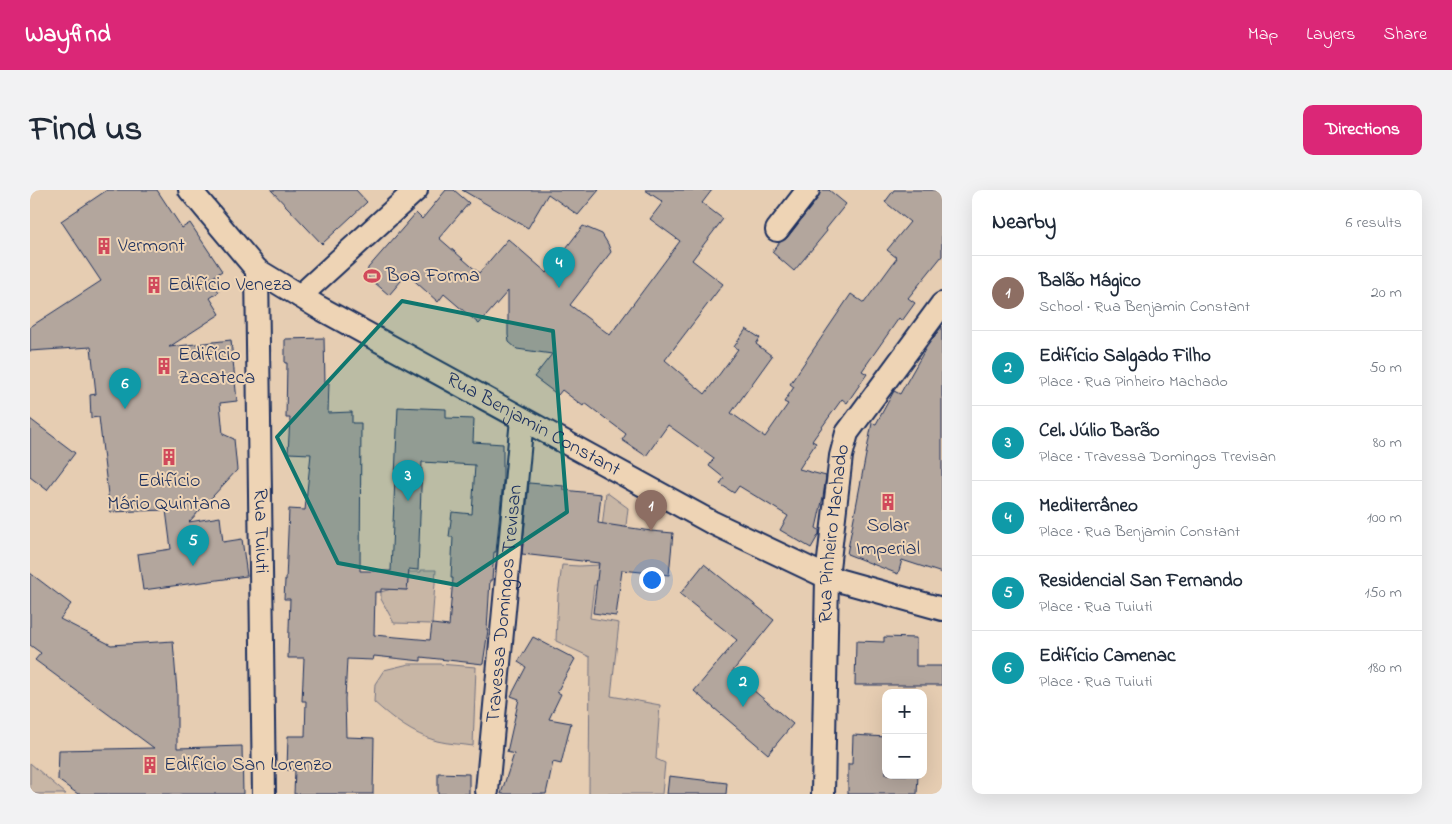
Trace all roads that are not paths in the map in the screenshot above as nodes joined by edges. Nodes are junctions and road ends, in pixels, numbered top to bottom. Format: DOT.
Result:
graph roads {
  1 [pos="190,190"];
  2 [pos="416,190"];
  3 [pos="808,190"];
  4 [pos="777,230"];
  5 [pos="257,270"];
  6 [pos="300,296"];
  7 [pos="942,304"];
  8 [pos="522,418"];
  9 [pos="827,577"];
  10 [pos="942,609"];
  11 [pos="487,790"];
  12 [pos="264,794"];
  13 [pos="823,794"];
  1 -- 5 [label="street, Rua Benjamin Constant"];
  2 -- 6 [label="street"];
  3 -- 4 [label="street"];
  5 -- 6 [label="street, Rua Benjamin Constant"];
  5 -- 12 [label="street, Rua Tuiuti"];
  6 -- 8 [label="street, Rua Benjamin Constant"];
  7 -- 9 [label="street, Rua Pinheiro Machado"];
  8 -- 9 [label="street, Rua Benjamin Constant"];
  8 -- 11 [label="street, Travessa Domingos Trevisan"];
  9 -- 10 [label="street, Rua Benjamin Constant"];
  9 -- 13 [label="street, Rua Pinheiro Machado"];
}
